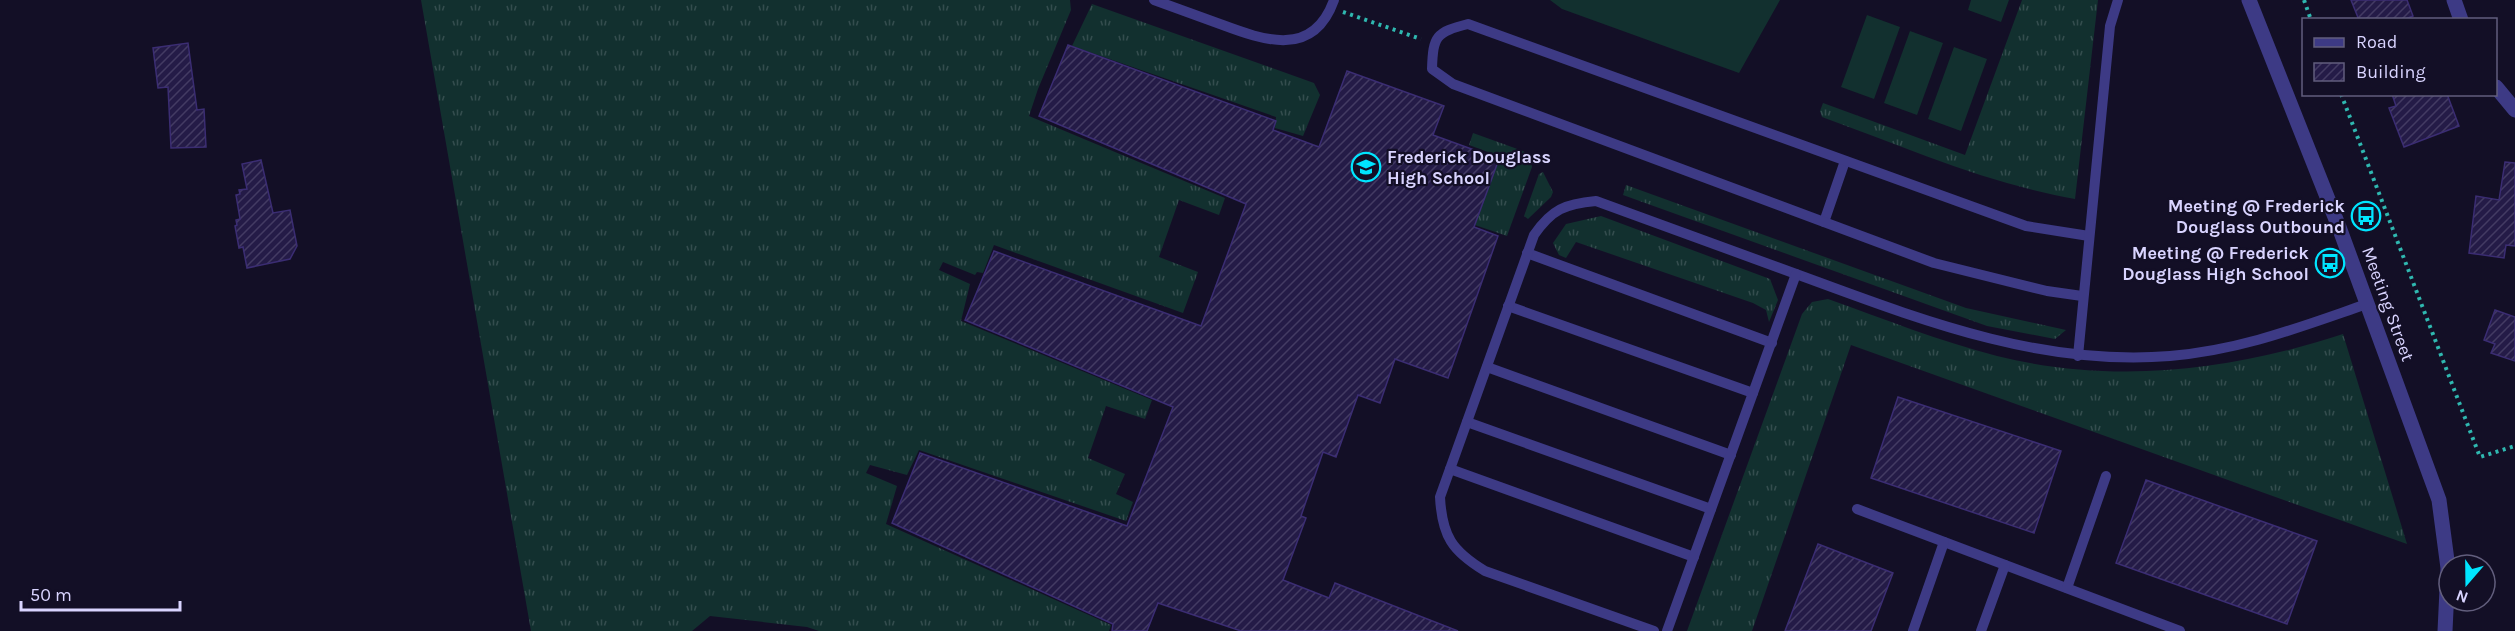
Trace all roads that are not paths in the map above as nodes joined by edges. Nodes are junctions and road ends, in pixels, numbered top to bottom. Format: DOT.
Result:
graph roads {
  1 [pos="1154,0"];
  2 [pos="2118,0"];
  3 [pos="2249,0"];
  4 [pos="2454,0"];
  5 [pos="1332,4"];
  6 [pos="2460,18"];
  7 [pos="2497,88"];
  8 [pos="2515,110"];
  9 [pos="1845,161"];
  10 [pos="1824,222"];
  11 [pos="2089,236"];
  12 [pos="1527,253"];
  13 [pos="1796,274"];
  14 [pos="2082,296"];
  15 [pos="2367,304"];
  16 [pos="1508,306"];
  17 [pos="1772,343"];
  18 [pos="2078,356"];
  19 [pos="1487,367"];
  20 [pos="1753,393"];
  21 [pos="1467,422"];
  22 [pos="1731,455"];
  23 [pos="1450,469"];
  24 [pos="2106,476"];
  25 [pos="1711,509"];
  26 [pos="1857,509"];
  27 [pos="1944,542"];
  28 [pos="1694,556"];
  29 [pos="2005,565"];
  30 [pos="2067,588"];
  31 [pos="1654,631"];
  32 [pos="1667,631"];
  33 [pos="1913,631"];
  34 [pos="1981,631"];
  35 [pos="2180,631"];
  36 [pos="2445,631"];
  1 -- 5 [label="lane"];
  2 -- 11 [label="lane"];
  3 -- 15 [label="street, Meeting Street"];
  4 -- 6 [label="street"];
  7 -- 8 [label="street"];
  9 -- 10 [label="lane"];
  9 -- 10 [label="lane"];
  9 -- 11 [label="lane"];
  10 -- 14 [label="lane"];
  11 -- 14 [label="lane"];
  12 -- 13 [label="lane"];
  12 -- 16 [label="lane"];
  12 -- 17 [label="lane"];
  13 -- 17 [label="lane"];
  13 -- 18 [label="lane"];
  14 -- 18 [label="lane"];
  15 -- 18 [label="lane"];
  15 -- 36 [label="street, Meeting Street"];
  16 -- 19 [label="lane"];
  16 -- 20 [label="lane"];
  17 -- 20 [label="lane"];
  19 -- 21 [label="lane"];
  19 -- 22 [label="lane"];
  20 -- 22 [label="lane"];
  21 -- 23 [label="lane"];
  21 -- 25 [label="lane"];
  22 -- 25 [label="lane"];
  23 -- 28 [label="lane"];
  23 -- 31 [label="lane"];
  24 -- 30 [label="lane"];
  25 -- 28 [label="lane"];
  26 -- 27 [label="lane"];
  27 -- 29 [label="lane"];
  27 -- 33 [label="lane"];
  28 -- 32 [label="lane"];
  29 -- 30 [label="lane"];
  29 -- 34 [label="lane"];
  30 -- 35 [label="lane"];
}
